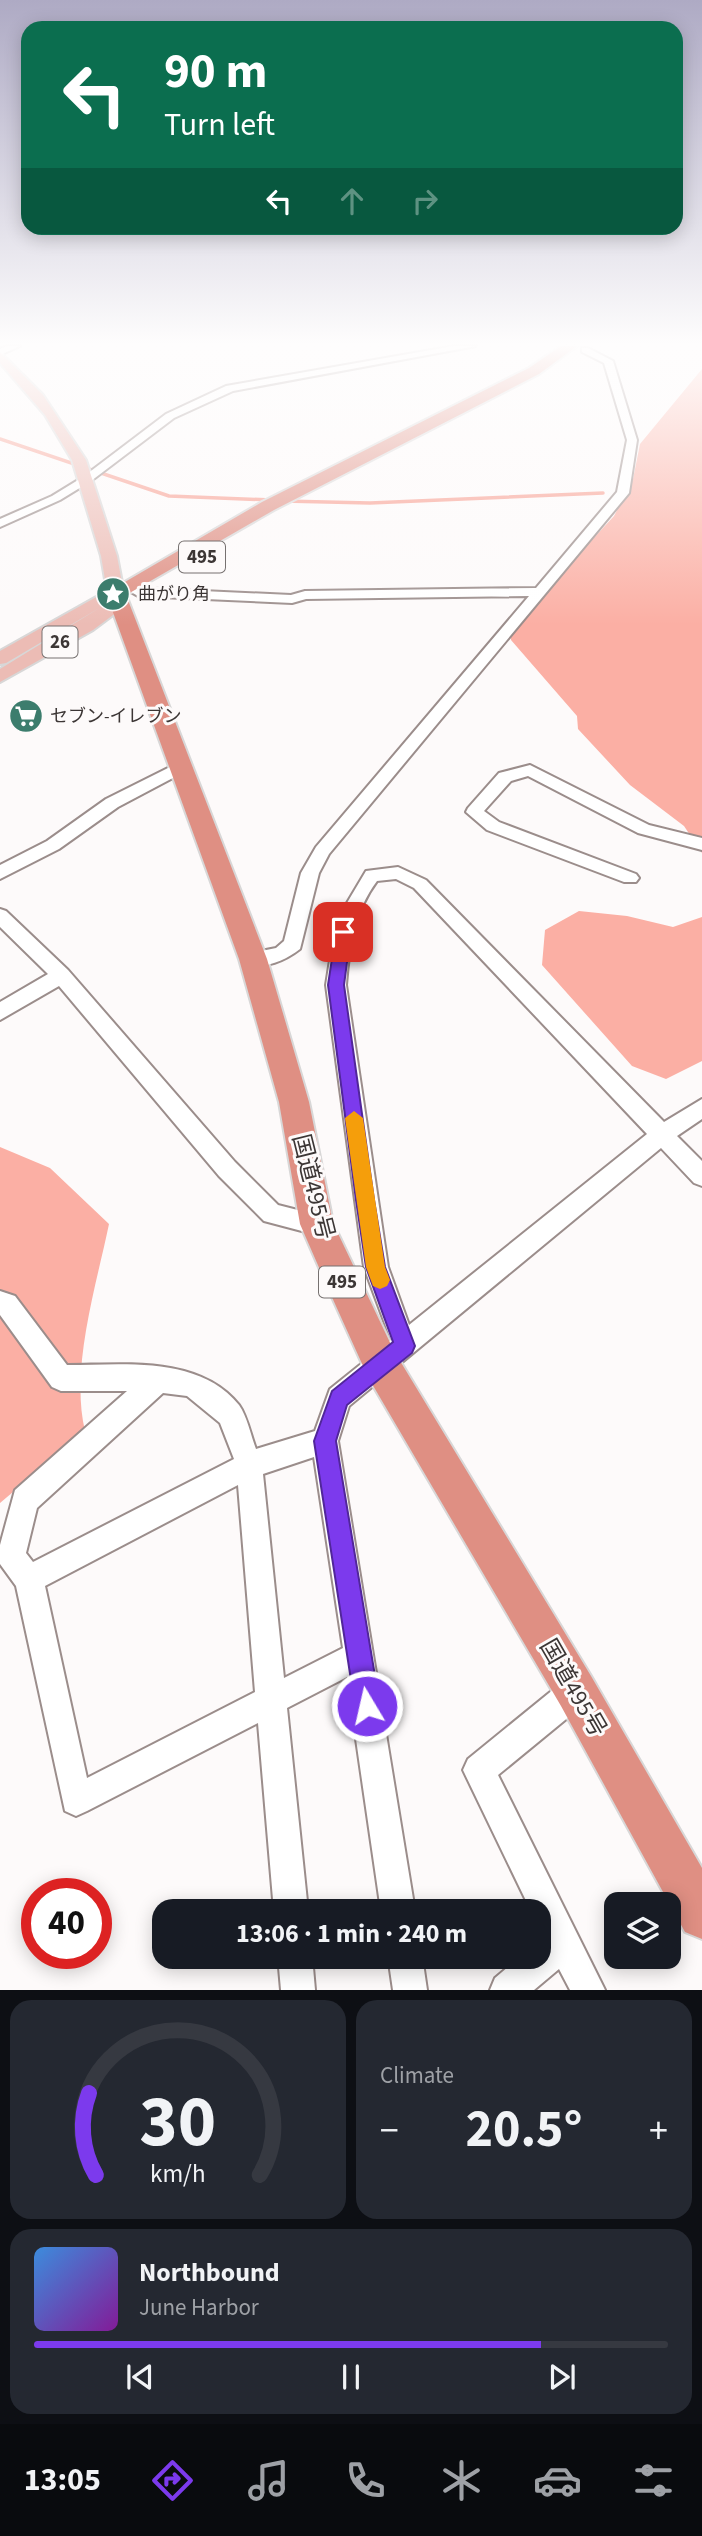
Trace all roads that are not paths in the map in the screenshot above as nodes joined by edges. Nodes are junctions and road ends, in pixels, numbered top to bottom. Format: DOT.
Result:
graph roads {
  1 [pos="66,439"];
  2 [pos="140,439"];
  3 [pos="414,439"];
  4 [pos="632,439"];
  5 [pos="87,480"];
  6 [pos="0,523"];
  7 [pos="540,592"];
  8 [pos="124,596"];
  9 [pos="0,659"];
  10 [pos="0,677"];
  11 [pos="180,767"];
  12 [pos="702,844"];
  13 [pos="0,873"];
  14 [pos="630,878"];
  15 [pos="0,916"];
  16 [pos="253,959"];
  17 [pos="61,975"];
  18 [pos="0,1012"];
  19 [pos="702,1108"];
  20 [pos="661,1135"];
  21 [pos="702,1176"];
  22 [pos="317,1224"];
  23 [pos="0,1303"];
  24 [pos="393,1355"];
  25 [pos="158,1380"];
  26 [pos="325,1441"];
  27 [pos="249,1465"];
  28 [pos="29,1579"];
  29 [pos="360,1655"];
  30 [pos="576,1691"];
  31 [pos="272,1702"];
  32 [pos="290,1899"];
  33 [pos="396,1899"];
  34 [pos="702,1914"];
  35 [pos="564,1943"];
  36 [pos="296,1969"];
  37 [pos="407,1969"];
  38 [pos="298,1990"];
  39 [pos="410,1990"];
  40 [pos="507,1990"];
  41 [pos="587,1990"];
  1 -- 5 [label="main road"];
  2 -- 5 [label="street"];
  3 -- 8 [label="highway, 495"];
  4 -- 7 [label="street"];
  5 -- 6 [label="street"];
  5 -- 8 [label="main road"];
  7 -- 8 [label="street"];
  7 -- 16 [label="street"];
  8 -- 9 [label="main road, 26"];
  8 -- 10 [label="main road, 26"];
  8 -- 11 [label="highway, 国道495号 / 495"];
  11 -- 13 [label="street"];
  11 -- 16 [label="highway, 国道495号 / 495"];
  12 -- 14 [label="street"];
  15 -- 17 [label="street"];
  16 -- 22 [label="highway, 国道495号 / 495"];
  17 -- 18 [label="street"];
  17 -- 22 [label="street"];
  19 -- 20 [label="street"];
  20 -- 21 [label="street"];
  20 -- 24 [label="street"];
  20 -- 24 [label="street"];
  22 -- 24 [label="highway, 国道495号 / 495"];
  23 -- 25 [label="street"];
  24 -- 26 [label="street"];
  24 -- 30 [label="highway, 国道495号 / 495"];
  25 -- 27 [label="street"];
  25 -- 28 [label="street"];
  26 -- 27 [label="street"];
  26 -- 29 [label="street"];
  27 -- 28 [label="street"];
  27 -- 31 [label="street"];
  28 -- 31 [label="street"];
  29 -- 31 [label="street"];
  29 -- 33 [label="street"];
  30 -- 34 [label="highway, 国道495号 / 495"];
  30 -- 35 [label="street"];
  31 -- 32 [label="street"];
  35 -- 40 [label="street"];
  35 -- 41 [label="street"];
  36 -- 38 [label="street"];
  37 -- 39 [label="street"];
}
